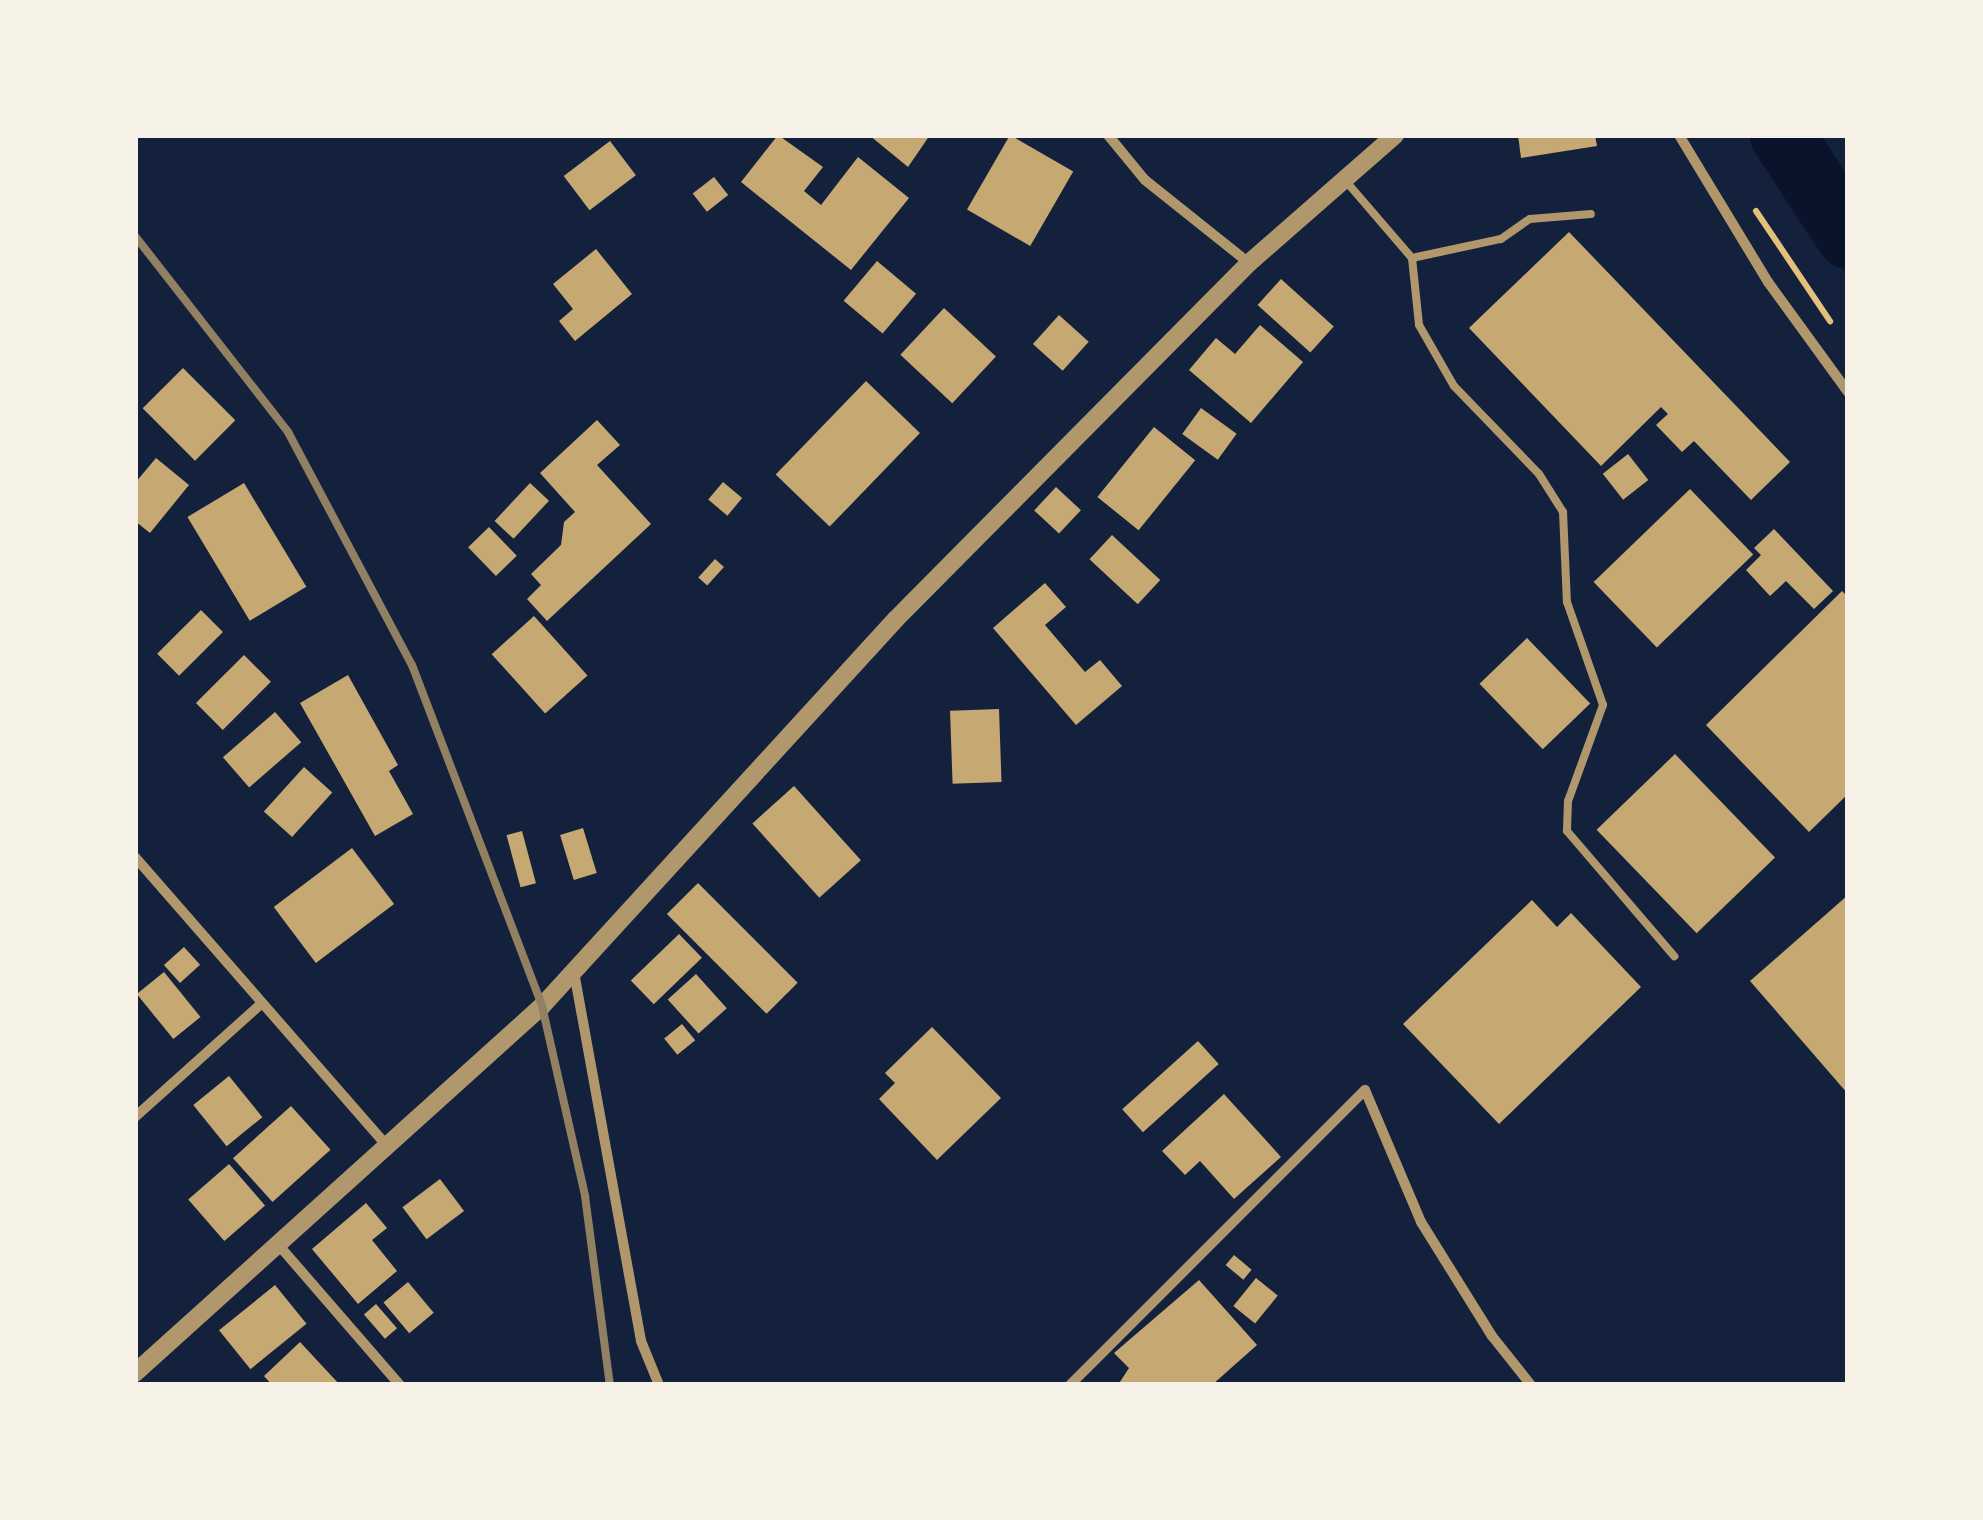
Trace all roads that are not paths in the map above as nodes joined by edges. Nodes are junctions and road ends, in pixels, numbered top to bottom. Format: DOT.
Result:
graph roads {
  1 [pos="1108,135"];
  2 [pos="1395,135"];
  3 [pos="1679,135"];
  4 [pos="1344,179"];
  5 [pos="1590,214"];
  6 [pos="1412,258"];
  7 [pos="1249,262"];
  8 [pos="1848,392"];
  9 [pos="135,858"];
  10 [pos="1674,956"];
  11 [pos="574,972"];
  12 [pos="261,1004"];
  13 [pos="135,1118"];
  14 [pos="386,1145"];
  15 [pos="275,1240"];
  16 [pos="135,1373"];
  17 [pos="400,1385"];
  18 [pos="659,1385"];
  19 [pos="1070,1385"];
  20 [pos="1531,1385"];
  1 -- 7 [label="street"];
  2 -- 4 [label="street"];
  3 -- 8 [label="street"];
  4 -- 6 [label="lane"];
  4 -- 7 [label="street"];
  5 -- 6 [label="lane"];
  6 -- 10 [label="lane"];
  7 -- 11 [label="street"];
  9 -- 12 [label="street"];
  11 -- 14 [label="street"];
  11 -- 18 [label="street"];
  12 -- 13 [label="street"];
  12 -- 14 [label="street"];
  14 -- 15 [label="street"];
  15 -- 16 [label="street"];
  15 -- 17 [label="street"];
  19 -- 20 [label="street"];
}
